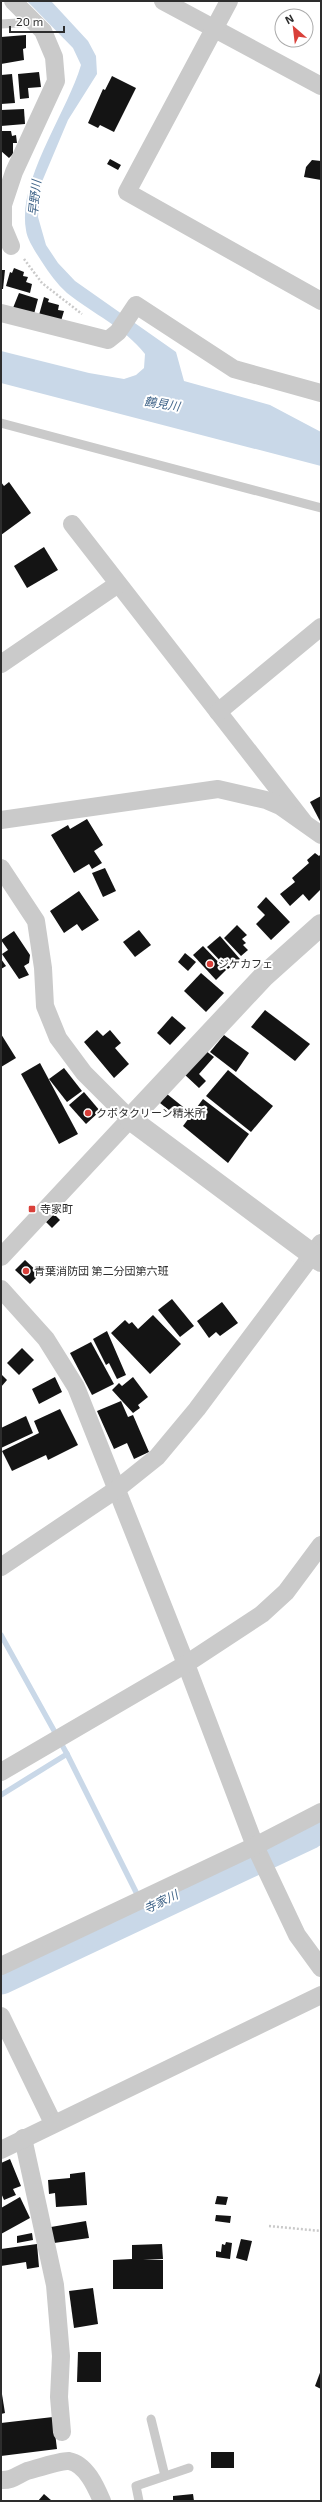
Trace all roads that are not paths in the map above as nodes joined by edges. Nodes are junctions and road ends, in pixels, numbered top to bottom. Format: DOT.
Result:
graph roads {
  1 [pos="13,1"];
  2 [pos="164,1"];
  3 [pos="229,1"];
  4 [pos="34,22"];
  5 [pos="1,24"];
  6 [pos="214,28"];
  7 [pos="321,86"];
  8 [pos="7,172"];
  9 [pos="12,246"];
  10 [pos="321,301"];
  11 [pos="1,313"];
  12 [pos="321,393"];
  13 [pos="1,423"];
  14 [pos="321,508"];
  15 [pos="72,524"];
  16 [pos="118,584"];
  17 [pos="321,627"];
  18 [pos="1,664"];
  19 [pos="218,712"];
  20 [pos="1,820"];
  21 [pos="303,821"];
  22 [pos="321,835"];
  23 [pos="1,868"];
  24 [pos="321,925"];
  25 [pos="130,1119"];
  26 [pos="318,1253"];
  27 [pos="1,1257"];
  28 [pos="1,1289"];
  29 [pos="117,1489"];
  30 [pos="321,1545"];
  31 [pos="1,1567"];
  32 [pos="186,1664"];
  33 [pos="1,1772"];
  34 [pos="321,1812"];
  35 [pos="255,1846"];
  36 [pos="1,1966"];
  37 [pos="321,1968"];
  38 [pos="321,1994"];
  39 [pos="1,2016"];
  40 [pos="53,2123"];
  41 [pos="23,2138"];
  42 [pos="1,2150"];
  43 [pos="151,2419"];
  44 [pos="62,2432"];
  45 [pos="189,2468"];
  46 [pos="165,2476"];
  47 [pos="1,2480"];
  48 [pos="102,2501"];
  49 [pos="139,2501"];
  1 -- 4 [label="street"];
  2 -- 6 [label="street"];
  3 -- 6 [label="street"];
  4 -- 5 [label="lane"];
  4 -- 8 [label="street"];
  6 -- 7 [label="street"];
  6 -- 10 [label="street"];
  8 -- 9 [label="street"];
  11 -- 12 [label="street"];
  13 -- 14 [label="lane"];
  15 -- 16 [label="street"];
  16 -- 18 [label="street"];
  16 -- 19 [label="street"];
  17 -- 19 [label="street"];
  19 -- 21 [label="street"];
  20 -- 21 [label="street"];
  21 -- 22 [label="street"];
  23 -- 25 [label="street"];
  24 -- 25 [label="street"];
  25 -- 26 [label="street"];
  25 -- 27 [label="street"];
  26 -- 29 [label="street"];
  28 -- 29 [label="street"];
  29 -- 31 [label="street"];
  29 -- 32 [label="street"];
  30 -- 32 [label="street"];
  32 -- 33 [label="street"];
  32 -- 35 [label="street"];
  34 -- 35 [label="street"];
  35 -- 36 [label="street"];
  35 -- 37 [label="street"];
  38 -- 40 [label="street"];
  39 -- 40 [label="street"];
  40 -- 41 [label="street"];
  41 -- 42 [label="street"];
  41 -- 44 [label="street"];
  43 -- 46 [label="lane"];
  45 -- 46 [label="lane"];
  46 -- 49 [label="lane"];
  47 -- 48 [label="street"];
}
